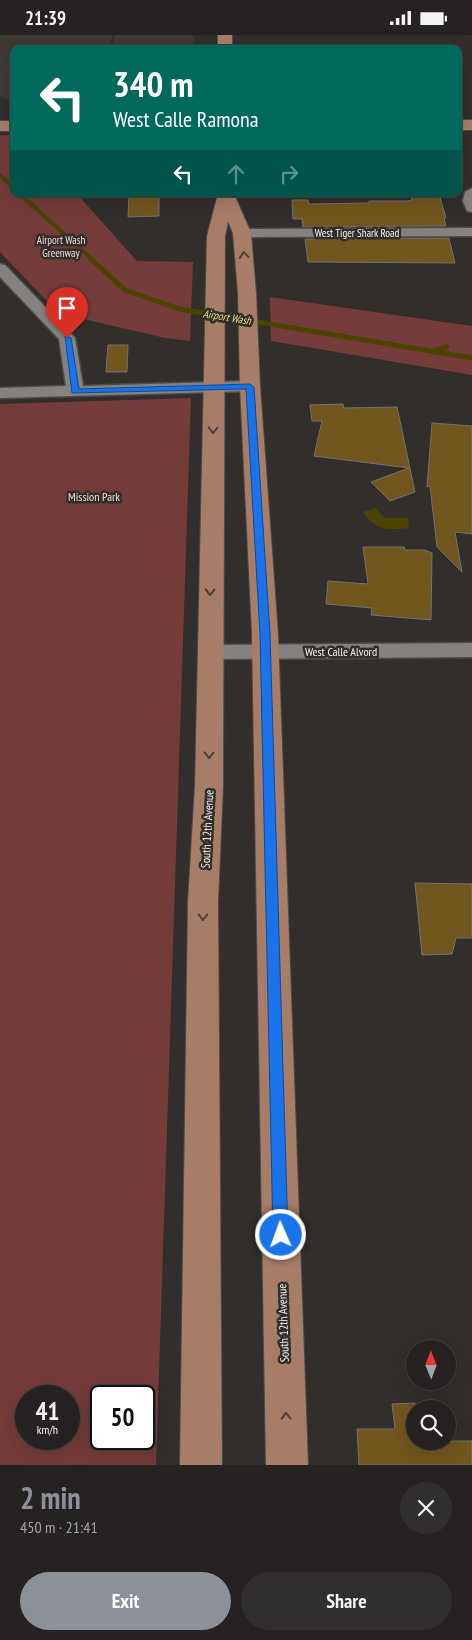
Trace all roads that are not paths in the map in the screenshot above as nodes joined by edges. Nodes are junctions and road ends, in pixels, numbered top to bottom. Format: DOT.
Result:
graph roads {
  1 [pos="472,192"];
  2 [pos="225,197"];
  3 [pos="227,197"];
  4 [pos="472,207"];
  5 [pos="472,232"];
  6 [pos="242,233"];
  7 [pos="0,268"];
  8 [pos="0,289"];
  9 [pos="22,289"];
  10 [pos="250,387"];
  11 [pos="213,388"];
  12 [pos="75,391"];
  13 [pos="0,393"];
  14 [pos="472,650"];
  15 [pos="265,651"];
  16 [pos="210,652"];
  17 [pos="201,1465"];
  18 [pos="288,1465"];
  1 -- 4 [label="street"];
  2 -- 11 [label="main road, South 12th Avenue"];
  3 -- 6 [label="main road, South 12th Avenue"];
  5 -- 6 [label="street, West Tiger Shark Road"];
  10 -- 6 [label="main road, South 12th Avenue, one-way"];
  7 -- 9 [label="street"];
  8 -- 9 [label="street"];
  9 -- 12 [label="street"];
  10 -- 11 [label="street"];
  10 -- 15 [label="main road, South 12th Avenue"];
  11 -- 12 [label="street"];
  11 -- 16 [label="main road, South 12th Avenue, one-way"];
  12 -- 13 [label="street"];
  14 -- 15 [label="street, West Calle Alvord"];
  15 -- 16 [label="street, West Calle Alvord"];
  18 -- 15 [label="main road, South 12th Avenue, one-way"];
  16 -- 17 [label="main road, South 12th Avenue, one-way"];
}
